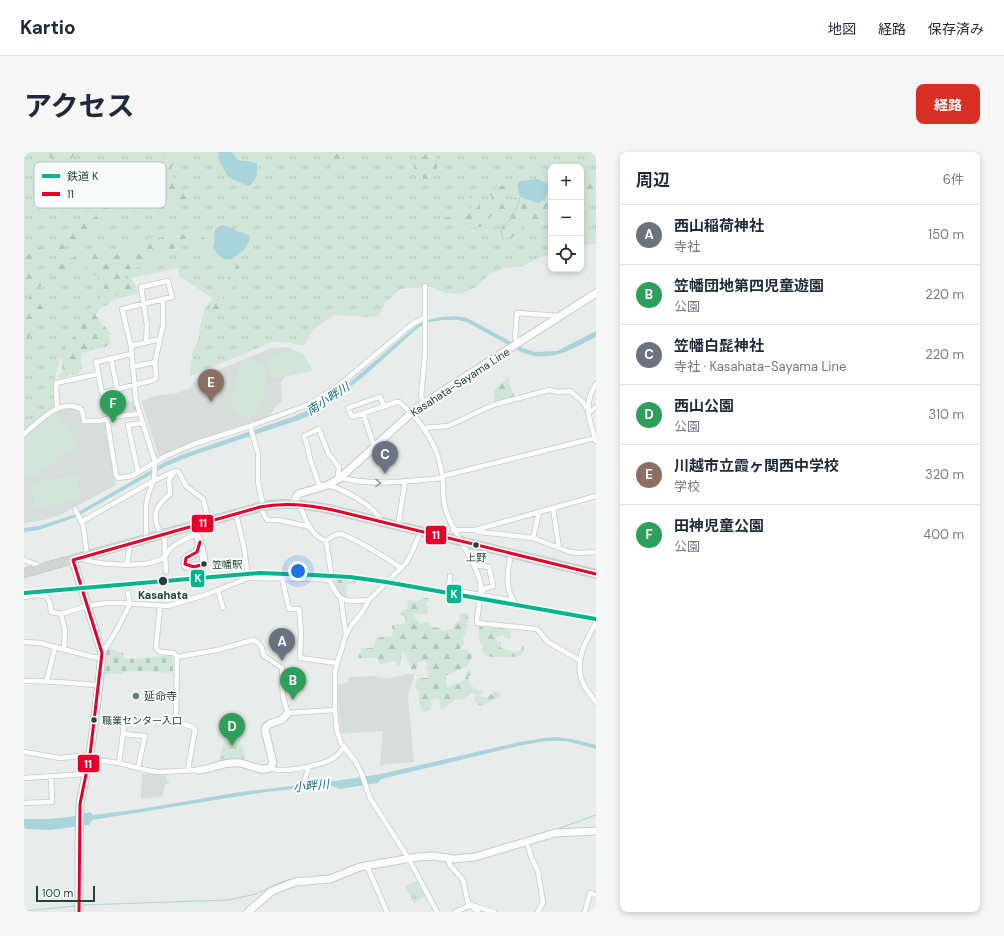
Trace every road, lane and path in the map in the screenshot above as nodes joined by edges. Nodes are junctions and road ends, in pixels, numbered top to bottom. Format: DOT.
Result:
graph roads {
  1 [pos="426,286"];
  2 [pos="596,293"];
  3 [pos="163,299"];
  4 [pos="144,304"];
  5 [pos="560,316"];
  6 [pos="425,318"];
  7 [pos="160,339"];
  8 [pos="146,342"];
  9 [pos="519,343"];
  10 [pos="131,346"];
  11 [pos="131,354"];
  12 [pos="111,358"];
  13 [pos="155,362"];
  14 [pos="132,367"];
  15 [pos="98,374"];
  16 [pos="596,384"];
  17 [pos="134,385"];
  18 [pos="117,390"];
  19 [pos="424,403"];
  20 [pos="384,406"];
  21 [pos="596,406"];
  22 [pos="57,408"];
  23 [pos="588,411"];
  24 [pos="411,412"];
  25 [pos="363,413"];
  26 [pos="140,414"];
  27 [pos="107,419"];
  28 [pos="142,423"];
  29 [pos="250,427"];
  30 [pos="423,428"];
  31 [pos="24,434"];
  32 [pos="595,439"];
  33 [pos="374,446"];
  34 [pos="155,463"];
  35 [pos="175,471"];
  36 [pos="138,472"];
  37 [pos="443,477"];
  38 [pos="340,478"];
  39 [pos="154,480"];
  40 [pos="405,482"];
  41 [pos="328,484"];
  42 [pos="320,487"];
  43 [pos="596,496"];
  44 [pos="296,504"];
  45 [pos="262,506"];
  46 [pos="553,508"];
  47 [pos="75,509"];
  48 [pos="539,512"];
  49 [pos="236,514"];
  50 [pos="220,518"];
  51 [pos="209,521"];
  52 [pos="81,522"];
  53 [pos="382,522"];
  54 [pos="193,525"];
  55 [pos="398,526"];
  56 [pos="310,527"];
  57 [pos="453,530"];
  58 [pos="475,530"];
  59 [pos="420,531"];
  60 [pos="163,534"];
  61 [pos="196,534"];
  62 [pos="146,538"];
  63 [pos="533,538"];
  64 [pos="326,541"];
  65 [pos="460,541"];
  66 [pos="200,542"];
  67 [pos="130,543"];
  68 [pos="559,548"];
  69 [pos="596,552"];
  70 [pos="511,554"];
  71 [pos="165,556"];
  72 [pos="80,558"];
  73 [pos="24,560"];
  74 [pos="127,564"];
  75 [pos="474,565"];
  76 [pos="43,568"];
  77 [pos="401,568"];
  78 [pos="166,572"];
  79 [pos="331,572"];
  80 [pos="24,573"];
  81 [pos="596,574"];
  82 [pos="450,576"];
  83 [pos="248,578"];
  84 [pos="282,578"];
  85 [pos="218,590"];
  86 [pos="128,593"];
  87 [pos="481,593"];
  88 [pos="24,597"];
  89 [pos="341,599"];
  90 [pos="368,600"];
  91 [pos="130,604"];
  92 [pos="87,606"];
  93 [pos="160,606"];
  94 [pos="223,608"];
  95 [pos="61,614"];
  96 [pos="596,623"];
  97 [pos="346,635"];
  98 [pos="24,642"];
  99 [pos="55,647"];
  100 [pos="64,649"];
  101 [pos="102,655"];
  102 [pos="177,657"];
  103 [pos="580,660"];
  104 [pos="336,663"];
  105 [pos="48,680"];
  106 [pos="24,681"];
  107 [pos="99,685"];
  108 [pos="596,702"];
  109 [pos="335,710"];
  110 [pos="288,713"];
  111 [pos="124,726"];
  112 [pos="123,734"];
  113 [pos="344,748"];
  114 [pos="24,752"];
  115 [pos="90,757"];
  116 [pos="119,763"];
  117 [pos="309,766"];
  118 [pos="138,768"];
  119 [pos="270,768"];
  120 [pos="188,770"];
  121 [pos="198,770"];
  122 [pos="86,774"];
  123 [pos="51,776"];
  124 [pos="24,778"];
  125 [pos="305,779"];
  126 [pos="24,803"];
  127 [pos="596,831"];
  128 [pos="525,841"];
  129 [pos="408,859"];
  130 [pos="448,859"];
  131 [pos="367,866"];
  132 [pos="596,894"];
  133 [pos="471,905"];
  134 [pos="79,912"];
  135 [pos="248,912"];
  136 [pos="387,912"];
  137 [pos="437,912"];
  138 [pos="456,912"];
  139 [pos="478,912"];
  140 [pos="494,912"];
  141 [pos="538,912"];
  142 [pos="585,912"];
  1 -- 6 [label="street"];
  2 -- 5 [label="street, Kasahata-Sayama Line"];
  3 -- 4 [label="street"];
  3 -- 4 [label="street"];
  3 -- 7 [label="street"];
  4 -- 8 [label="street"];
  4 -- 10 [label="street"];
  5 -- 9 [label="street, Kasahata-Sayama Line"];
  5 -- 9 [label="street"];
  6 -- 19 [label="street"];
  6 -- 29 [label="street"];
  7 -- 8 [label="street"];
  7 -- 13 [label="street"];
  8 -- 10 [label="street"];
  9 -- 19 [label="street, Kasahata-Sayama Line"];
  10 -- 11 [label="street"];
  11 -- 12 [label="street"];
  11 -- 14 [label="street"];
  12 -- 15 [label="street"];
  12 -- 18 [label="street"];
  13 -- 14 [label="street"];
  13 -- 17 [label="street"];
  14 -- 17 [label="street"];
  15 -- 18 [label="street"];
  15 -- 22 [label="street"];
  16 -- 23 [label="street"];
  17 -- 18 [label="street"];
  17 -- 26 [label="street"];
  19 -- 24 [label="street, Kasahata-Sayama Line"];
  20 -- 24 [label="street"];
  20 -- 25 [label="street"];
  20 -- 25 [label="street"];
  21 -- 23 [label="street"];
  22 -- 27 [label="street"];
  22 -- 31 [label="street"];
  23 -- 30 [label="street"];
  23 -- 32 [label="street"];
  24 -- 30 [label="street"];
  24 -- 33 [label="street, Kasahata-Sayama Line"];
  25 -- 33 [label="street"];
  26 -- 27 [label="street"];
  26 -- 28 [label="street"];
  27 -- 36 [label="street"];
  28 -- 34 [label="street"];
  28 -- 36 [label="street"];
  29 -- 34 [label="street"];
  29 -- 45 [label="street"];
  30 -- 37 [label="street"];
  32 -- 37 [label="street"];
  33 -- 38 [label="street, Kasahata-Sayama Line"];
  34 -- 36 [label="street"];
  34 -- 39 [label="street"];
  35 -- 39 [label="street"];
  35 -- 51 [label="street"];
  35 -- 60 [label="street"];
  37 -- 40 [label="street"];
  37 -- 57 [label="street"];
  38 -- 40 [label="street, one-way"];
  38 -- 41 [label="street, Kasahata-Sayama Line"];
  38 -- 42 [label="street"];
  39 -- 52 [label="street"];
  39 -- 62 [label="street"];
  40 -- 55 [label="street"];
  41 -- 42 [label="street, Kasahata-Sayama Line"];
  41 -- 53 [label="street"];
  42 -- 44 [label="street, Kasahata-Sayama Line"];
  43 -- 46 [label="street"];
  44 -- 45 [label="main road"];
  44 -- 53 [label="main road"];
  44 -- 56 [label="street"];
  45 -- 49 [label="main road"];
  45 -- 56 [label="street"];
  46 -- 48 [label="street"];
  46 -- 68 [label="street"];
  47 -- 52 [label="street"];
  48 -- 58 [label="street"];
  48 -- 63 [label="street"];
  49 -- 50 [label="main road"];
  49 -- 83 [label="street"];
  50 -- 51 [label="main road"];
  50 -- 61 [label="street"];
  51 -- 54 [label="main road"];
  52 -- 72 [label="street"];
  53 -- 55 [label="main road"];
  54 -- 60 [label="main road"];
  54 -- 61 [label="street"];
  55 -- 59 [label="main road"];
  56 -- 64 [label="street"];
  57 -- 58 [label="street"];
  57 -- 65 [label="street"];
  58 -- 63 [label="street"];
  59 -- 65 [label="main road"];
  59 -- 77 [label="street"];
  60 -- 62 [label="main road"];
  60 -- 71 [label="street"];
  61 -- 66 [label="street"];
  61 -- 71 [label="street"];
  62 -- 67 [label="main road"];
  63 -- 68 [label="street"];
  64 -- 77 [label="street"];
  64 -- 79 [label="street"];
  65 -- 70 [label="main road"];
  65 -- 75 [label="street"];
  67 -- 72 [label="main road"];
  67 -- 74 [label="street"];
  68 -- 69 [label="street"];
  70 -- 81 [label="main road"];
  70 -- 87 [label="street"];
  71 -- 74 [label="street"];
  71 -- 78 [label="street"];
  72 -- 74 [label="street"];
  72 -- 76 [label="main road"];
  72 -- 92 [label="street"];
  73 -- 76 [label="street"];
  75 -- 87 [label="street"];
  75 -- 87 [label="street"];
  76 -- 80 [label="main road"];
  77 -- 90 [label="street"];
  82 -- 87 [label="street"];
  83 -- 84 [label="street"];
  83 -- 85 [label="street"];
  84 -- 89 [label="street"];
  84 -- 104 [label="street"];
  85 -- 93 [label="street"];
  85 -- 94 [label="street"];
  86 -- 91 [label="street"];
  87 -- 103 [label="street"];
  88 -- 95 [label="street"];
  89 -- 90 [label="street"];
  89 -- 97 [label="street"];
  90 -- 97 [label="street"];
  91 -- 92 [label="street"];
  91 -- 93 [label="street"];
  91 -- 101 [label="street"];
  92 -- 95 [label="street"];
  92 -- 101 [label="street"];
  93 -- 102 [label="street"];
  95 -- 100 [label="street"];
  96 -- 103 [label="street"];
  97 -- 104 [label="street"];
  98 -- 99 [label="street"];
  99 -- 100 [label="street"];
  99 -- 105 [label="street"];
  100 -- 101 [label="street"];
  101 -- 107 [label="street"];
  102 -- 110 [label="street"];
  102 -- 120 [label="street"];
  103 -- 108 [label="street"];
  104 -- 109 [label="street"];
  105 -- 106 [label="street"];
  105 -- 107 [label="street"];
  107 -- 115 [label="street"];
  109 -- 110 [label="street"];
  109 -- 113 [label="street"];
  110 -- 119 [label="street"];
  111 -- 112 [label="street"];
  112 -- 116 [label="street"];
  112 -- 118 [label="street"];
  113 -- 117 [label="street"];
  113 -- 129 [label="street"];
  114 -- 115 [label="street"];
  115 -- 116 [label="street"];
  115 -- 122 [label="street"];
  116 -- 118 [label="street"];
  117 -- 119 [label="street"];
  117 -- 125 [label="street"];
  118 -- 120 [label="street"];
  119 -- 121 [label="street"];
  120 -- 121 [label="street"];
  122 -- 123 [label="street"];
  122 -- 134 [label="street"];
  123 -- 124 [label="street"];
  123 -- 126 [label="street"];
  127 -- 128 [label="street"];
  128 -- 130 [label="street"];
  128 -- 141 [label="street"];
  129 -- 130 [label="street"];
  129 -- 131 [label="street"];
  129 -- 137 [label="street"];
  130 -- 133 [label="street"];
  131 -- 135 [label="street"];
  131 -- 136 [label="street"];
  132 -- 142 [label="street"];
  133 -- 138 [label="street"];
  133 -- 139 [label="street"];
  133 -- 140 [label="street"];
}
